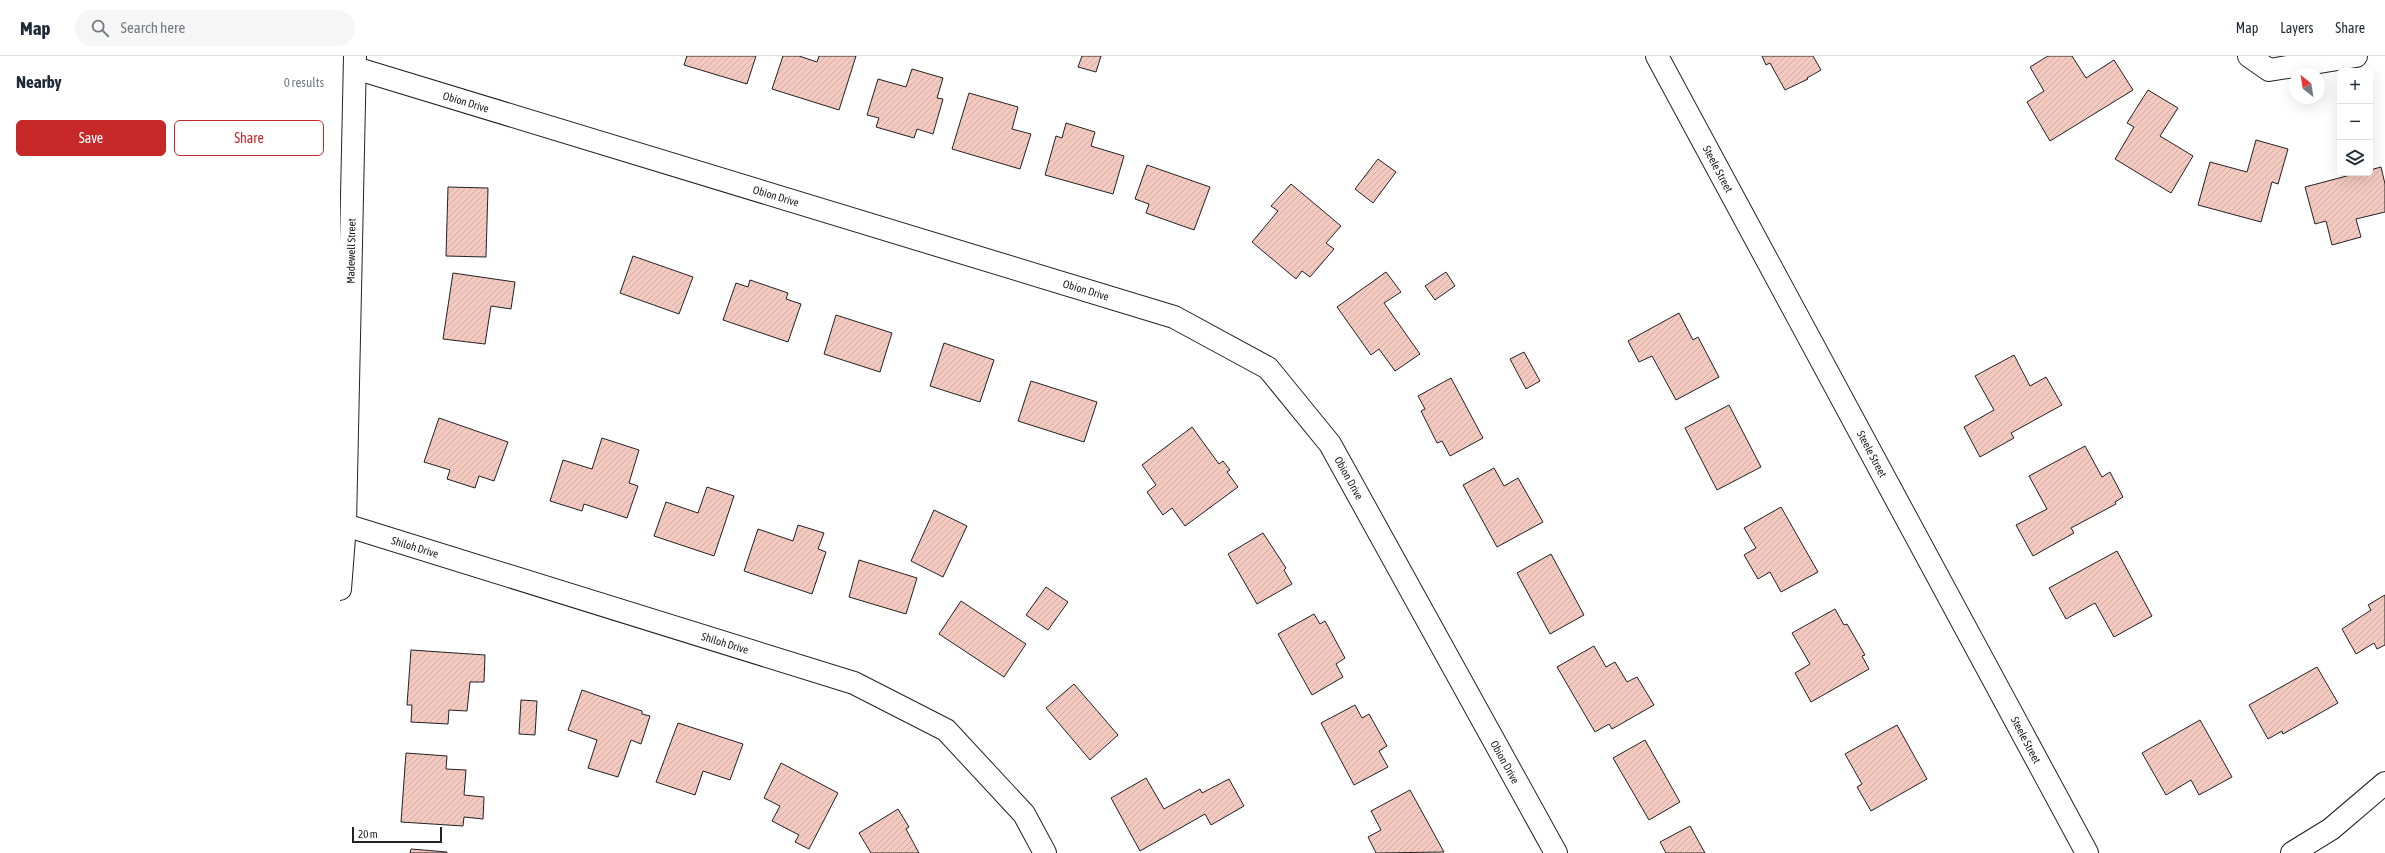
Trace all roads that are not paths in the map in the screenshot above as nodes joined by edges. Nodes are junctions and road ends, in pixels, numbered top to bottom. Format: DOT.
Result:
graph roads {
  1 [pos="1657,56"];
  2 [pos="2249,56"];
  3 [pos="2356,56"];
  4 [pos="355,62"];
  5 [pos="345,525"];
  6 [pos="340,589"];
  7 [pos="2385,783"];
  8 [pos="1045,853"];
  9 [pos="1556,853"];
  10 [pos="2087,853"];
  11 [pos="2292,853"];
  1 -- 10 [label="street, Steele Street"];
  2 -- 3 [label="street"];
  4 -- 5 [label="street, Madewell Street"];
  4 -- 9 [label="street, Obion Drive"];
  5 -- 6 [label="street, Madewell Street"];
  5 -- 8 [label="street, Shiloh Drive"];
  7 -- 11 [label="street"];
}
